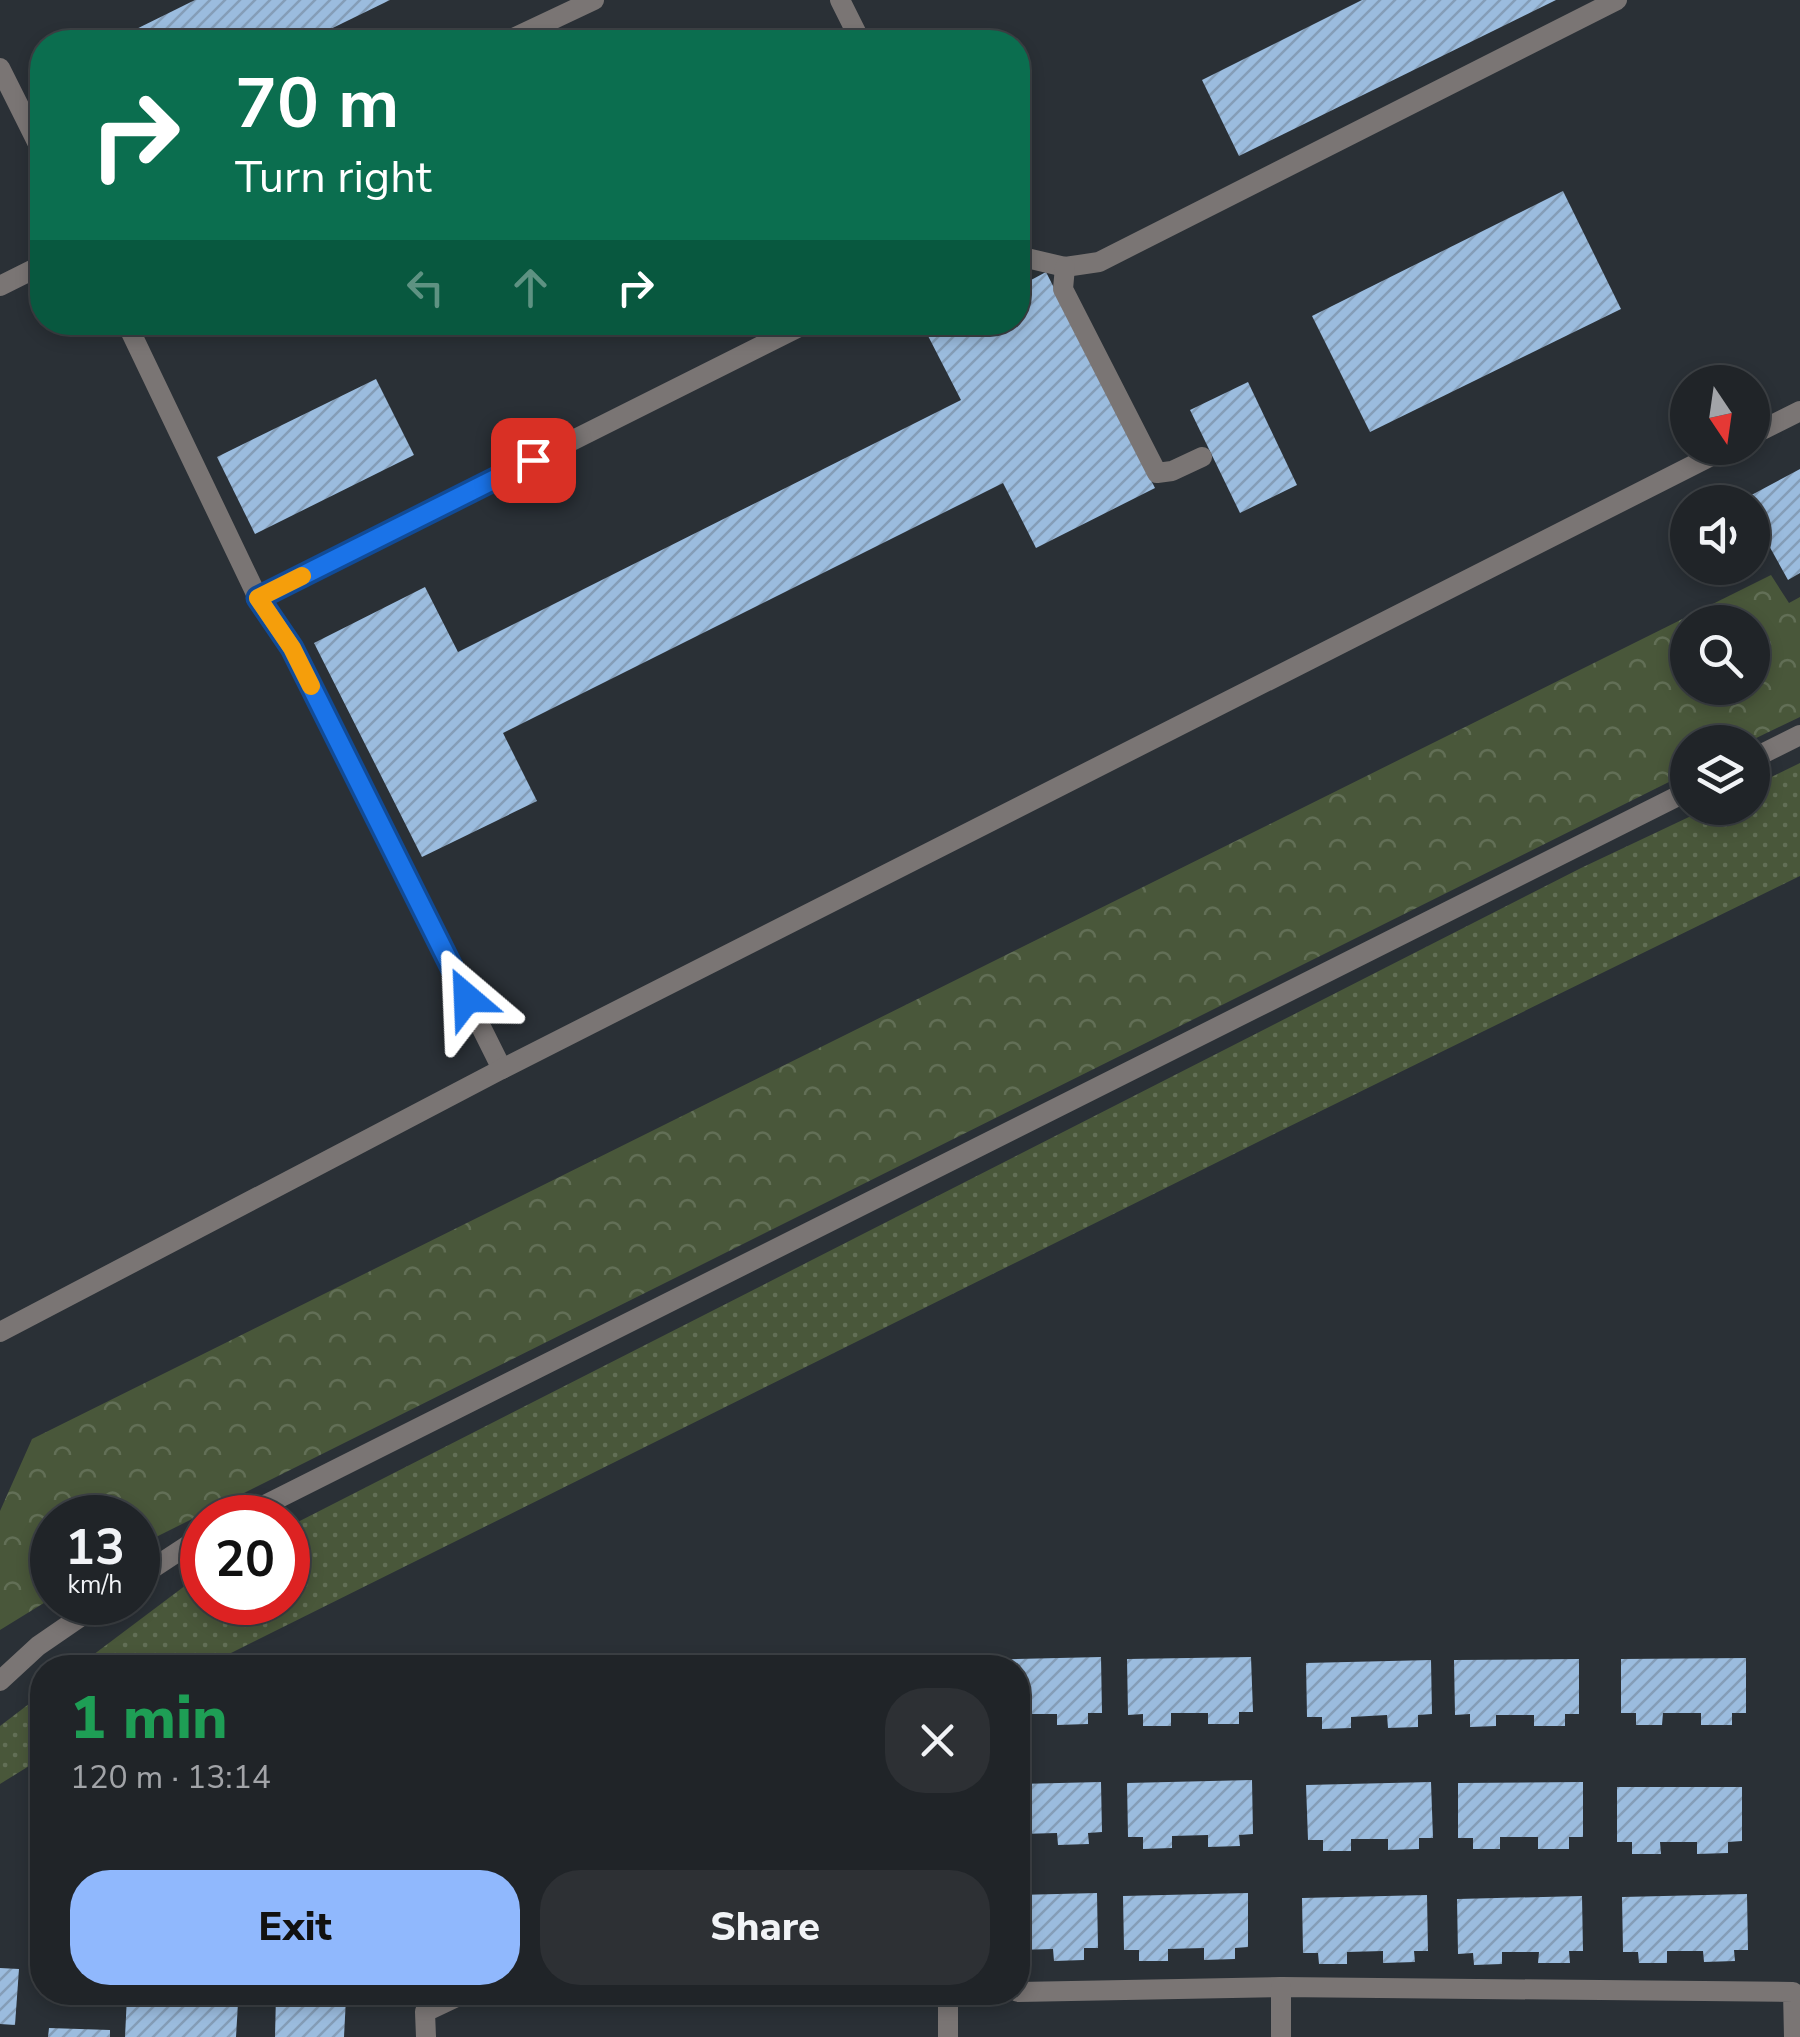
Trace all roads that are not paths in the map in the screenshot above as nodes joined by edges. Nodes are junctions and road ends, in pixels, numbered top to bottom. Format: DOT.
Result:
graph roads {
  1 [pos="594,0"];
  2 [pos="840,0"];
  3 [pos="1617,0"];
  4 [pos="530,30"];
  5 [pos="855,30"];
  6 [pos="0,68"];
  7 [pos="30,128"];
  8 [pos="1030,259"];
  9 [pos="1064,267"];
  10 [pos="30,271"];
  11 [pos="0,286"];
  12 [pos="132,335"];
  13 [pos="783,335"];
  14 [pos="1800,411"];
  15 [pos="1770,426"];
  16 [pos="1202,457"];
  17 [pos="1694,465"];
  18 [pos="258,598"];
  19 [pos="1800,735"];
  20 [pos="1770,750"];
  21 [pos="1670,800"];
  22 [pos="502,1069"];
  23 [pos="0,1332"];
  24 [pos="285,1495"];
  25 [pos="69,1625"];
  26 [pos="0,1682"];
  27 [pos="1281,1988"];
  28 [pos="1030,1992"];
  29 [pos="440,2005"];
  30 [pos="948,2005"];
  31 [pos="426,2037"];
  32 [pos="948,2037"];
  33 [pos="1281,2037"];
  34 [pos="1794,2037"];
  1 -- 4 [label="street"];
  2 -- 5 [label="street"];
  3 -- 9 [label="street"];
  6 -- 7 [label="street"];
  8 -- 9 [label="street"];
  9 -- 16 [label="street"];
  10 -- 11 [label="street"];
  12 -- 18 [label="street"];
  13 -- 18 [label="street"];
  14 -- 15 [label="street"];
  17 -- 22 [label="street"];
  18 -- 22 [label="street"];
  19 -- 20 [label="street"];
  21 -- 24 [label="street"];
  22 -- 23 [label="street"];
  25 -- 26 [label="street"];
  27 -- 28 [label="street"];
  27 -- 33 [label="street"];
  27 -- 34 [label="street"];
  29 -- 31 [label="street"];
  30 -- 32 [label="street"];
}
